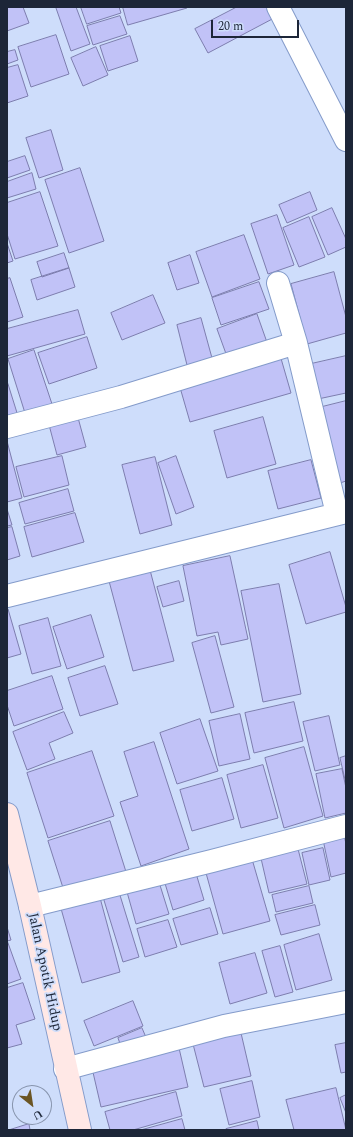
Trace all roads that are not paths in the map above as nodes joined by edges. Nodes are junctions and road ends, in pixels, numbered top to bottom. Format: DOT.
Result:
graph roads {
  1 [pos="278,7"];
  2 [pos="346,140"];
  3 [pos="278,283"];
  4 [pos="296,343"];
  5 [pos="7,428"];
  6 [pos="342,513"];
  7 [pos="7,596"];
  8 [pos="7,814"];
  9 [pos="346,826"];
  10 [pos="30,906"];
  11 [pos="346,1002"];
  12 [pos="65,1069"];
  13 [pos="80,1130"];
  1 -- 2 [label="street"];
  3 -- 4 [label="street"];
  4 -- 5 [label="street"];
  4 -- 6 [label="street"];
  6 -- 7 [label="street"];
  8 -- 10 [label="street, Jalan Apotik Hidup"];
  9 -- 10 [label="street"];
  10 -- 12 [label="street, Jalan Apotik Hidup"];
  11 -- 12 [label="street"];
  12 -- 13 [label="street, Jalan Apotik Hidup"];
}
